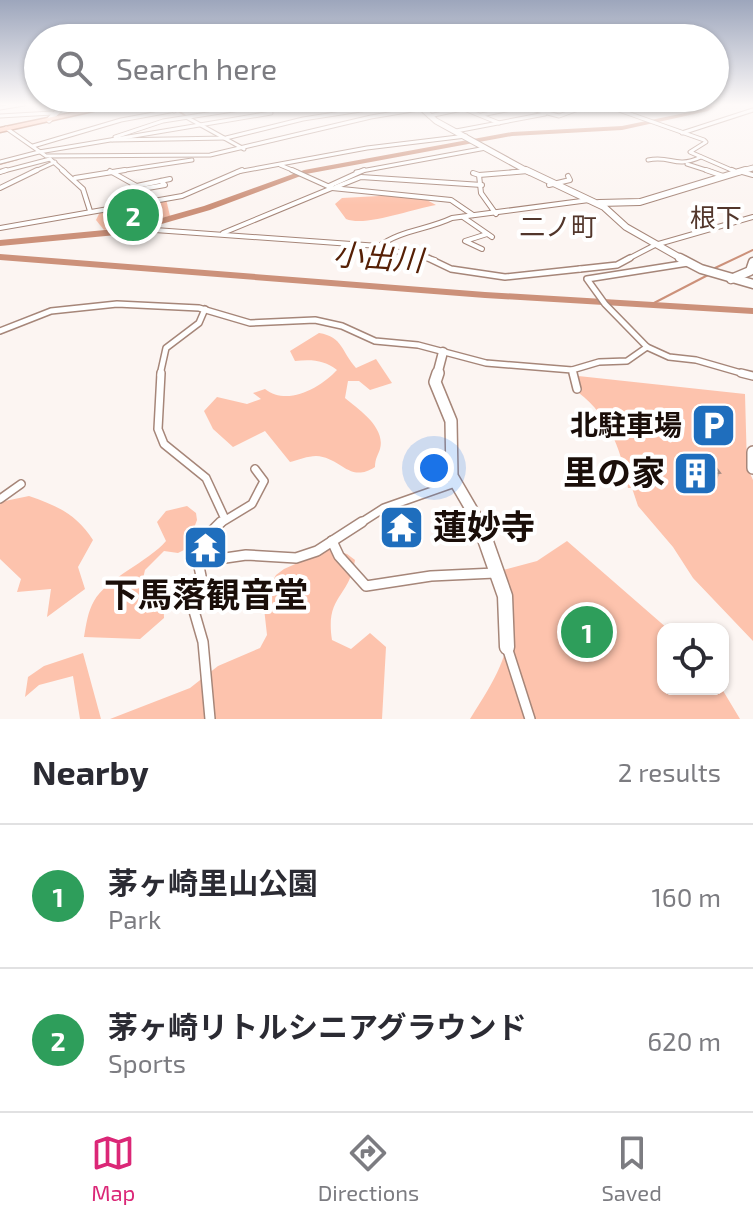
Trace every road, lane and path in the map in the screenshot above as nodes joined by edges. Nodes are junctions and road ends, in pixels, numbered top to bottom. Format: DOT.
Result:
graph roads {
  1 [pos="18,138"];
  2 [pos="62,138"];
  3 [pos="117,138"];
  4 [pos="128,138"];
  5 [pos="226,138"];
  6 [pos="283,138"];
  7 [pos="453,138"];
  8 [pos="469,138"];
  9 [pos="694,138"];
  10 [pos="112,140"];
  11 [pos="33,146"];
  12 [pos="489,147"];
  13 [pos="244,149"];
  14 [pos="43,154"];
  15 [pos="702,157"];
  16 [pos="194,159"];
  17 [pos="648,160"];
  18 [pos="0,162"];
  19 [pos="55,162"];
  20 [pos="687,164"];
  21 [pos="280,165"];
  22 [pos="753,168"];
  23 [pos="110,171"];
  24 [pos="528,171"];
  25 [pos="0,172"];
  26 [pos="737,172"];
  27 [pos="753,175"];
  28 [pos="568,176"];
  29 [pos="723,176"];
  30 [pos="75,178"];
  31 [pos="170,179"];
  32 [pos="482,185"];
  33 [pos="549,185"];
  34 [pos="332,187"];
  35 [pos="0,188"];
  36 [pos="592,201"];
  37 [pos="90,211"];
  38 [pos="496,214"];
  39 [pos="473,215"];
  40 [pos="463,217"];
  41 [pos="753,217"];
  42 [pos="0,228"];
  43 [pos="141,229"];
  44 [pos="219,235"];
  45 [pos="655,245"];
  46 [pos="377,247"];
  47 [pos="482,249"];
  48 [pos="688,263"];
  49 [pos="752,268"];
  50 [pos="580,269"];
  51 [pos="587,279"];
  52 [pos="731,279"];
  53 [pos="753,284"];
  54 [pos="205,309"];
  55 [pos="0,331"];
  56 [pos="647,347"];
  57 [pos="443,352"];
  58 [pos="572,370"];
  59 [pos="753,376"];
  60 [pos="577,389"];
  61 [pos="753,452"];
  62 [pos="753,468"];
  63 [pos="255,469"];
  64 [pos="455,483"];
  65 [pos="21,484"];
  66 [pos="0,499"];
  67 [pos="225,519"];
  68 [pos="332,541"];
  69 [pos="198,562"];
  70 [pos="498,573"];
  71 [pos="507,647"];
  72 [pos="210,719"];
  73 [pos="530,719"];
  1 -- 11 [label="street"];
  2 -- 11 [label="street"];
  3 -- 10 [label="street"];
  4 -- 10 [label="street"];
  5 -- 10 [label="street"];
  5 -- 13 [label="street"];
  6 -- 13 [label="street"];
  7 -- 21 [label="street"];
  8 -- 12 [label="street"];
  9 -- 15 [label="street"];
  10 -- 14 [label="street"];
  11 -- 14 [label="street"];
  12 -- 24 [label="street"];
  12 -- 34 [label="street"];
  13 -- 16 [label="street"];
  14 -- 16 [label="street"];
  14 -- 18 [label="street"];
  14 -- 19 [label="street"];
  14 -- 25 [label="street"];
  15 -- 20 [label="street"];
  15 -- 26 [label="street"];
  16 -- 23 [label="street"];
  17 -- 20 [label="street"];
  19 -- 30 [label="street"];
  19 -- 35 [label="street"];
  20 -- 29 [label="street"];
  21 -- 34 [label="street"];
  21 -- 37 [label="street"];
  22 -- 26 [label="street"];
  23 -- 30 [label="street"];
  23 -- 31 [label="street"];
  24 -- 32 [label="street"];
  24 -- 33 [label="street"];
  26 -- 27 [label="street"];
  26 -- 29 [label="street"];
  28 -- 33 [label="street"];
  29 -- 36 [label="street"];
  30 -- 37 [label="street"];
  32 -- 34 [label="street"];
  32 -- 38 [label="street"];
  33 -- 36 [label="street"];
  34 -- 39 [label="street"];
  34 -- 44 [label="street"];
  36 -- 38 [label="street"];
  36 -- 45 [label="street"];
  37 -- 42 [label="street"];
  38 -- 39 [label="street"];
  39 -- 40 [label="street"];
  40 -- 46 [label="street"];
  40 -- 47 [label="street"];
  41 -- 45 [label="street"];
  43 -- 44 [label="street"];
  44 -- 46 [label="street"];
  45 -- 48 [label="street"];
  45 -- 50 [label="street"];
  46 -- 50 [label="street"];
  48 -- 51 [label="street"];
  48 -- 52 [label="street"];
  49 -- 52 [label="street"];
  50 -- 51 [label="street"];
  51 -- 56 [label="street"];
  52 -- 53 [label="street"];
  54 -- 55 [label="street"];
  54 -- 57 [label="street"];
  54 -- 67 [label="street"];
  56 -- 58 [label="street"];
  56 -- 59 [label="street"];
  57 -- 58 [label="street"];
  57 -- 64 [label="street"];
  58 -- 60 [label="street"];
  61 -- 62 [label="street"];
  63 -- 67 [label="street"];
  64 -- 68 [label="street"];
  64 -- 70 [label="street"];
  65 -- 66 [label="street"];
  67 -- 69 [label="street"];
  68 -- 69 [label="street"];
  68 -- 70 [label="street"];
  69 -- 72 [label="street"];
  70 -- 71 [label="street"];
  71 -- 73 [label="street"];
}
